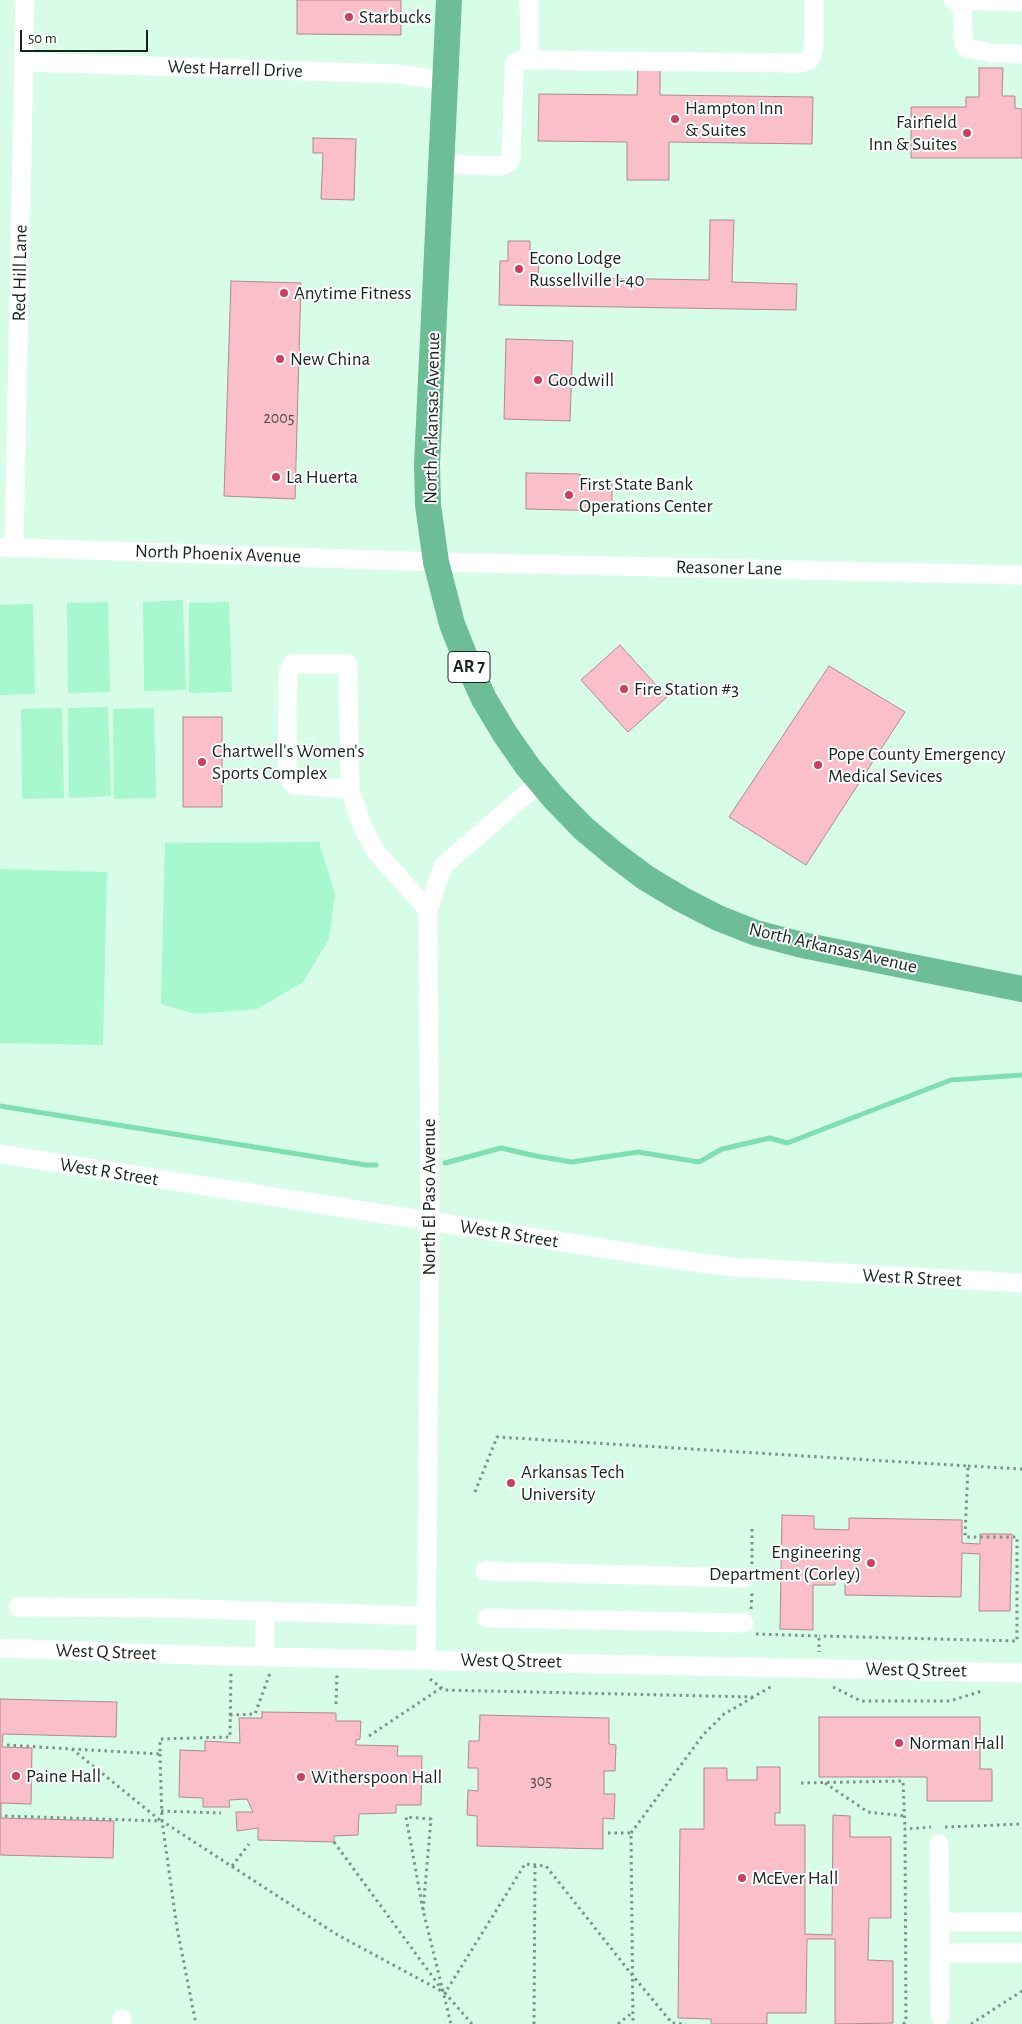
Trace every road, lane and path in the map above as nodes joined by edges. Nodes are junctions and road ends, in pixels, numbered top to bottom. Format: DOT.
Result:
graph roads {
  1 [pos="25,0"];
  2 [pos="449,0"];
  3 [pos="530,0"];
  4 [pos="814,0"];
  5 [pos="952,0"];
  6 [pos="962,0"];
  7 [pos="1022,2"];
  8 [pos="1022,54"];
  9 [pos="530,61"];
  10 [pos="24,62"];
  11 [pos="446,81"];
  12 [pos="442,164"];
  13 [pos="7,547"];
  14 [pos="436,562"];
  15 [pos="1022,575"];
  16 [pos="540,782"];
  17 [pos="350,789"];
  18 [pos="428,910"];
  19 [pos="1022,989"];
  20 [pos="0,1154"];
  21 [pos="430,1222"];
  22 [pos="1022,1283"];
  23 [pos="968,1466"];
  24 [pos="1022,1469"];
  25 [pos="475,1492"];
  26 [pos="485,1571"];
  27 [pos="743,1578"];
  28 [pos="18,1607"];
  29 [pos="265,1611"];
  30 [pos="426,1616"];
  31 [pos="487,1618"];
  32 [pos="744,1623"];
  33 [pos="819,1636"];
  34 [pos="0,1648"];
  35 [pos="426,1659"];
  36 [pos="268,1663"];
  37 [pos="337,1671"];
  38 [pos="1022,1673"];
  39 [pos="828,1685"];
  40 [pos="441,1688"];
  41 [pos="985,1690"];
  42 [pos="753,1698"];
  43 [pos="336,1704"];
  44 [pos="230,1715"];
  45 [pos="369,1736"];
  46 [pos="7,1745"];
  47 [pos="160,1754"];
  48 [pos="824,1782"];
  49 [pos="801,1783"];
  50 [pos="161,1811"];
  51 [pos="221,1813"];
  52 [pos="6,1816"];
  53 [pos="905,1816"];
  54 [pos="162,1821"];
  55 [pos="905,1828"];
  56 [pos="608,1833"];
  57 [pos="631,1833"];
  58 [pos="334,1842"];
  59 [pos="249,1844"];
  60 [pos="939,1844"];
  61 [pos="232,1866"];
  62 [pos="536,1866"];
  63 [pos="423,1910"];
  64 [pos="941,1922"];
  65 [pos="1022,1922"];
  66 [pos="940,1954"];
  67 [pos="1022,1954"];
  68 [pos="633,1976"];
  69 [pos="1022,1991"];
  70 [pos="445,1994"];
  71 [pos="633,2011"];
  72 [pos="940,2016"];
  73 [pos="196,2024"];
  74 [pos="451,2024"];
  75 [pos="472,2024"];
  76 [pos="534,2024"];
  77 [pos="618,2024"];
  78 [pos="633,2024"];
  79 [pos="686,2024"];
  80 [pos="971,2024"];
  1 -- 10 [label="street, Red Hill Lane"];
  2 -- 11 [label="highway, North Arkansas Avenue / AR 7"];
  3 -- 9 [label="street"];
  4 -- 9 [label="street"];
  5 -- 6 [label="street"];
  6 -- 7 [label="street"];
  6 -- 8 [label="street"];
  9 -- 12 [label="street"];
  10 -- 11 [label="street, West Harrell Drive"];
  10 -- 13 [label="street, Red Hill Lane"];
  11 -- 12 [label="highway, North Arkansas Avenue / AR 7"];
  12 -- 14 [label="highway, North Arkansas Avenue / AR 7"];
  13 -- 14 [label="street, North Phoenix Avenue"];
  14 -- 15 [label="street, Reasoner Lane"];
  14 -- 16 [label="highway, North Arkansas Avenue / AR 7"];
  16 -- 18 [label="street, North El Paso Avenue"];
  16 -- 19 [label="highway, North Arkansas Avenue / AR 7"];
  17 -- 17 [label="street"];
  17 -- 18 [label="street"];
  18 -- 21 [label="street, North El Paso Avenue"];
  20 -- 21 [label="street, West R Street"];
  21 -- 22 [label="street, West R Street"];
  21 -- 30 [label="street, North El Paso Avenue"];
  23 -- 24 [label="path"];
  23 -- 25 [label="path"];
  23 -- 33 [label="path"];
  26 -- 27 [label="street"];
  28 -- 29 [label="street"];
  29 -- 30 [label="street"];
  29 -- 36 [label="street"];
  30 -- 35 [label="street, North El Paso Avenue"];
  31 -- 32 [label="street"];
  34 -- 36 [label="street, West Q Street"];
  35 -- 36 [label="street, West Q Street"];
  35 -- 38 [label="street, West Q Street"];
  36 -- 44 [label="path"];
  37 -- 43 [label="path"];
  39 -- 41 [label="path"];
  40 -- 45 [label="path"];
  42 -- 57 [label="path"];
  46 -- 54 [label="path"];
  47 -- 50 [label="path"];
  48 -- 49 [label="path"];
  48 -- 53 [label="path"];
  48 -- 53 [label="path"];
  50 -- 51 [label="path"];
  50 -- 54 [label="path"];
  52 -- 54 [label="path"];
  53 -- 55 [label="path"];
  54 -- 61 [label="path"];
  54 -- 73 [label="path"];
  56 -- 57 [label="path"];
  57 -- 68 [label="path"];
  58 -- 70 [label="path"];
  59 -- 61 [label="path"];
  60 -- 64 [label="street"];
  61 -- 70 [label="path"];
  62 -- 68 [label="path"];
  62 -- 70 [label="path"];
  62 -- 76 [label="path"];
  63 -- 63 [label="path"];
  63 -- 70 [label="path"];
  64 -- 65 [label="street"];
  64 -- 66 [label="street"];
  66 -- 67 [label="street"];
  66 -- 72 [label="street"];
  68 -- 71 [label="path"];
  68 -- 79 [label="path"];
  69 -- 80 [label="path"];
  70 -- 74 [label="path"];
  70 -- 75 [label="path"];
  71 -- 77 [label="path"];
  71 -- 78 [label="path"];
}
